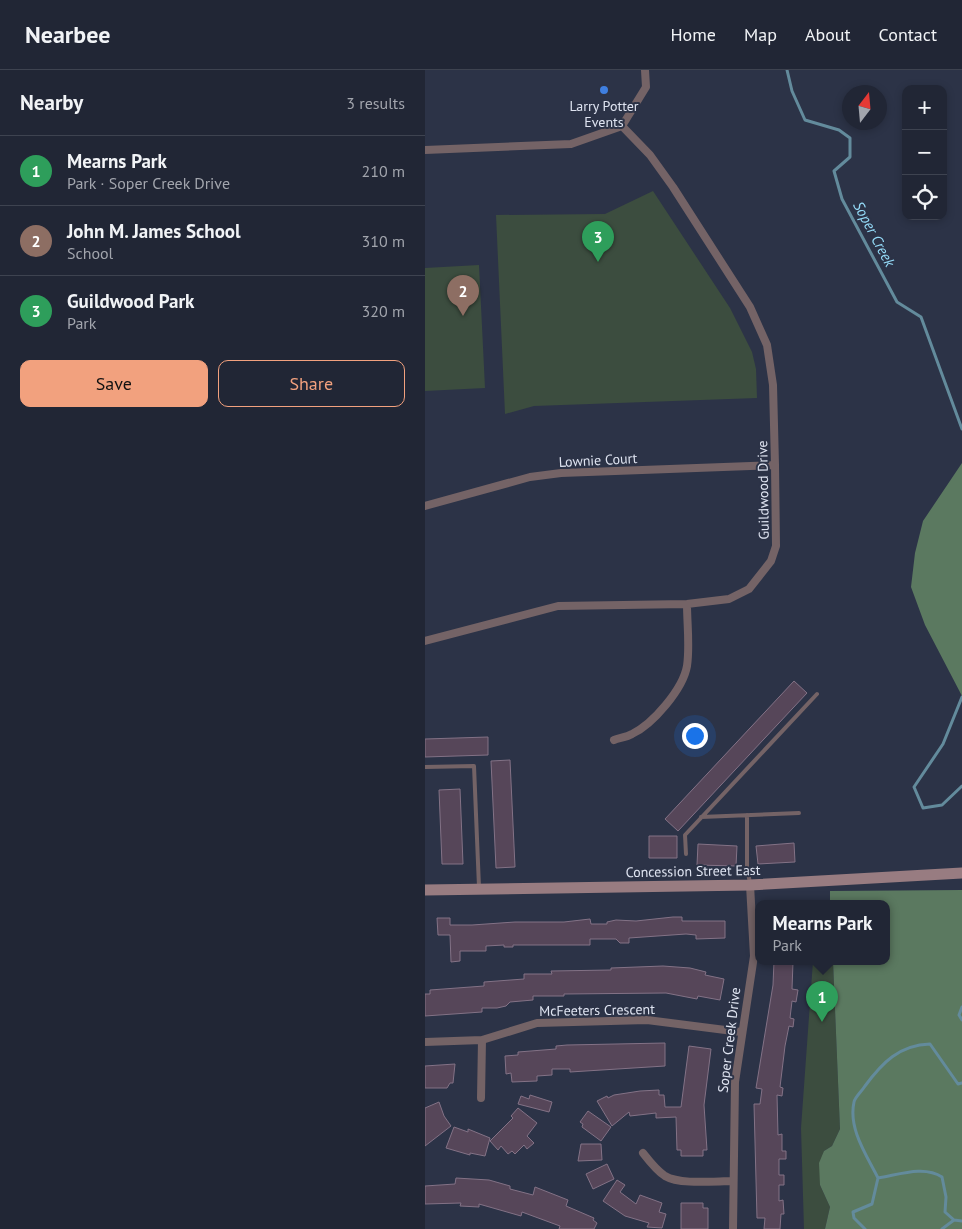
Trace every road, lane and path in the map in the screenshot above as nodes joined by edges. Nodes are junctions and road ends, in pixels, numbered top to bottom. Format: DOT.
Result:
graph roads {
  1 [pos="645,70"];
  2 [pos="622,126"];
  3 [pos="425,150"];
  4 [pos="775,465"];
  5 [pos="425,506"];
  6 [pos="687,604"];
  7 [pos="425,641"];
  8 [pos="817,694"];
  9 [pos="613,740"];
  10 [pos="425,767"];
  11 [pos="799,814"];
  12 [pos="747,815"];
  13 [pos="701,817"];
  14 [pos="686,854"];
  15 [pos="962,873"];
  16 [pos="750,885"];
  17 [pos="479,889"];
  18 [pos="425,890"];
  19 [pos="741,1032"];
  20 [pos="482,1040"];
  21 [pos="425,1042"];
  22 [pos="481,1098"];
  23 [pos="643,1153"];
  24 [pos="733,1182"];
  25 [pos="733,1229"];
  1 -- 2 [label="street"];
  2 -- 3 [label="street"];
  2 -- 4 [label="street, Guildwood Drive"];
  4 -- 5 [label="street, Lownie Court"];
  4 -- 6 [label="street, Guildwood Drive"];
  6 -- 7 [label="street, Guildwood Drive"];
  6 -- 9 [label="street"];
  8 -- 13 [label="lane"];
  10 -- 17 [label="lane"];
  11 -- 12 [label="lane"];
  12 -- 13 [label="lane"];
  12 -- 16 [label="lane"];
  13 -- 14 [label="lane"];
  15 -- 16 [label="street, Concession Street East"];
  16 -- 17 [label="street, Concession Street East"];
  16 -- 19 [label="street, Soper Creek Drive"];
  17 -- 18 [label="street, Concession Street East"];
  19 -- 20 [label="street, McFeeters Crescent"];
  19 -- 24 [label="street, Soper Creek Drive"];
  20 -- 21 [label="street, McFeeters Crescent"];
  20 -- 22 [label="street"];
  23 -- 24 [label="street"];
  24 -- 25 [label="street, Soper Creek Drive"];
}
